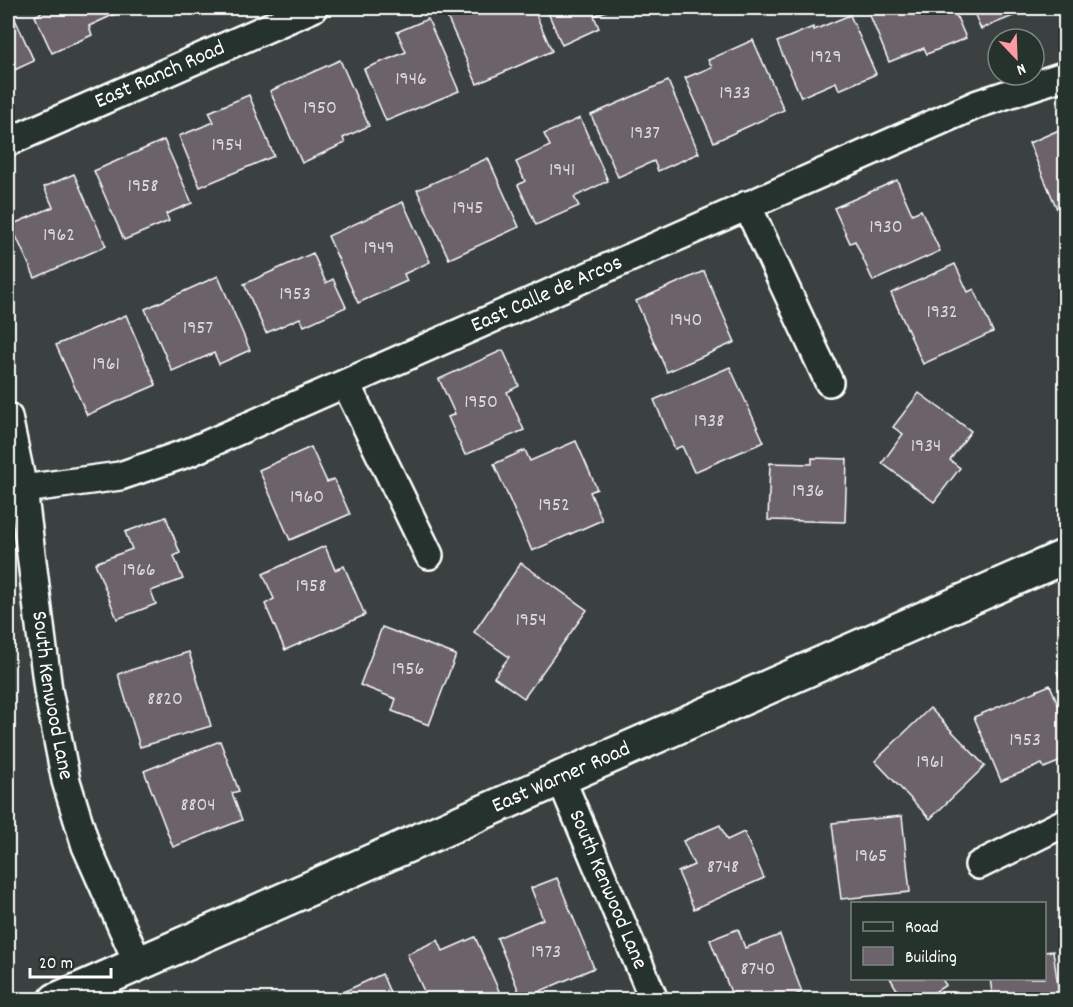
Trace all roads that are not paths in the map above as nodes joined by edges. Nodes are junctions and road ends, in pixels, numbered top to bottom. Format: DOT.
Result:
graph roads {
  1 [pos="313,8"];
  2 [pos="1065,75"];
  3 [pos="8,142"];
  4 [pos="747,205"];
  5 [pos="829,382"];
  6 [pos="346,384"];
  7 [pos="8,417"];
  8 [pos="23,489"];
  9 [pos="429,555"];
  10 [pos="1065,556"];
  11 [pos="561,779"];
  12 [pos="1065,822"];
  13 [pos="979,865"];
  14 [pos="138,963"];
  15 [pos="56,999"];
  16 [pos="654,999"];
  1 -- 3 [label="street, East Ranch Road"];
  2 -- 4 [label="street, East Calle de Arcos"];
  4 -- 5 [label="street"];
  4 -- 6 [label="street, East Calle de Arcos"];
  6 -- 8 [label="street, East Calle de Arcos"];
  6 -- 9 [label="street"];
  7 -- 8 [label="street, South Kenwood Lane"];
  8 -- 14 [label="street, South Kenwood Lane"];
  10 -- 11 [label="main road, East Warner Road"];
  11 -- 14 [label="main road, East Warner Road"];
  11 -- 16 [label="street, South Kenwood Lane"];
  12 -- 13 [label="street"];
  14 -- 15 [label="main road, East Warner Road"];
}
